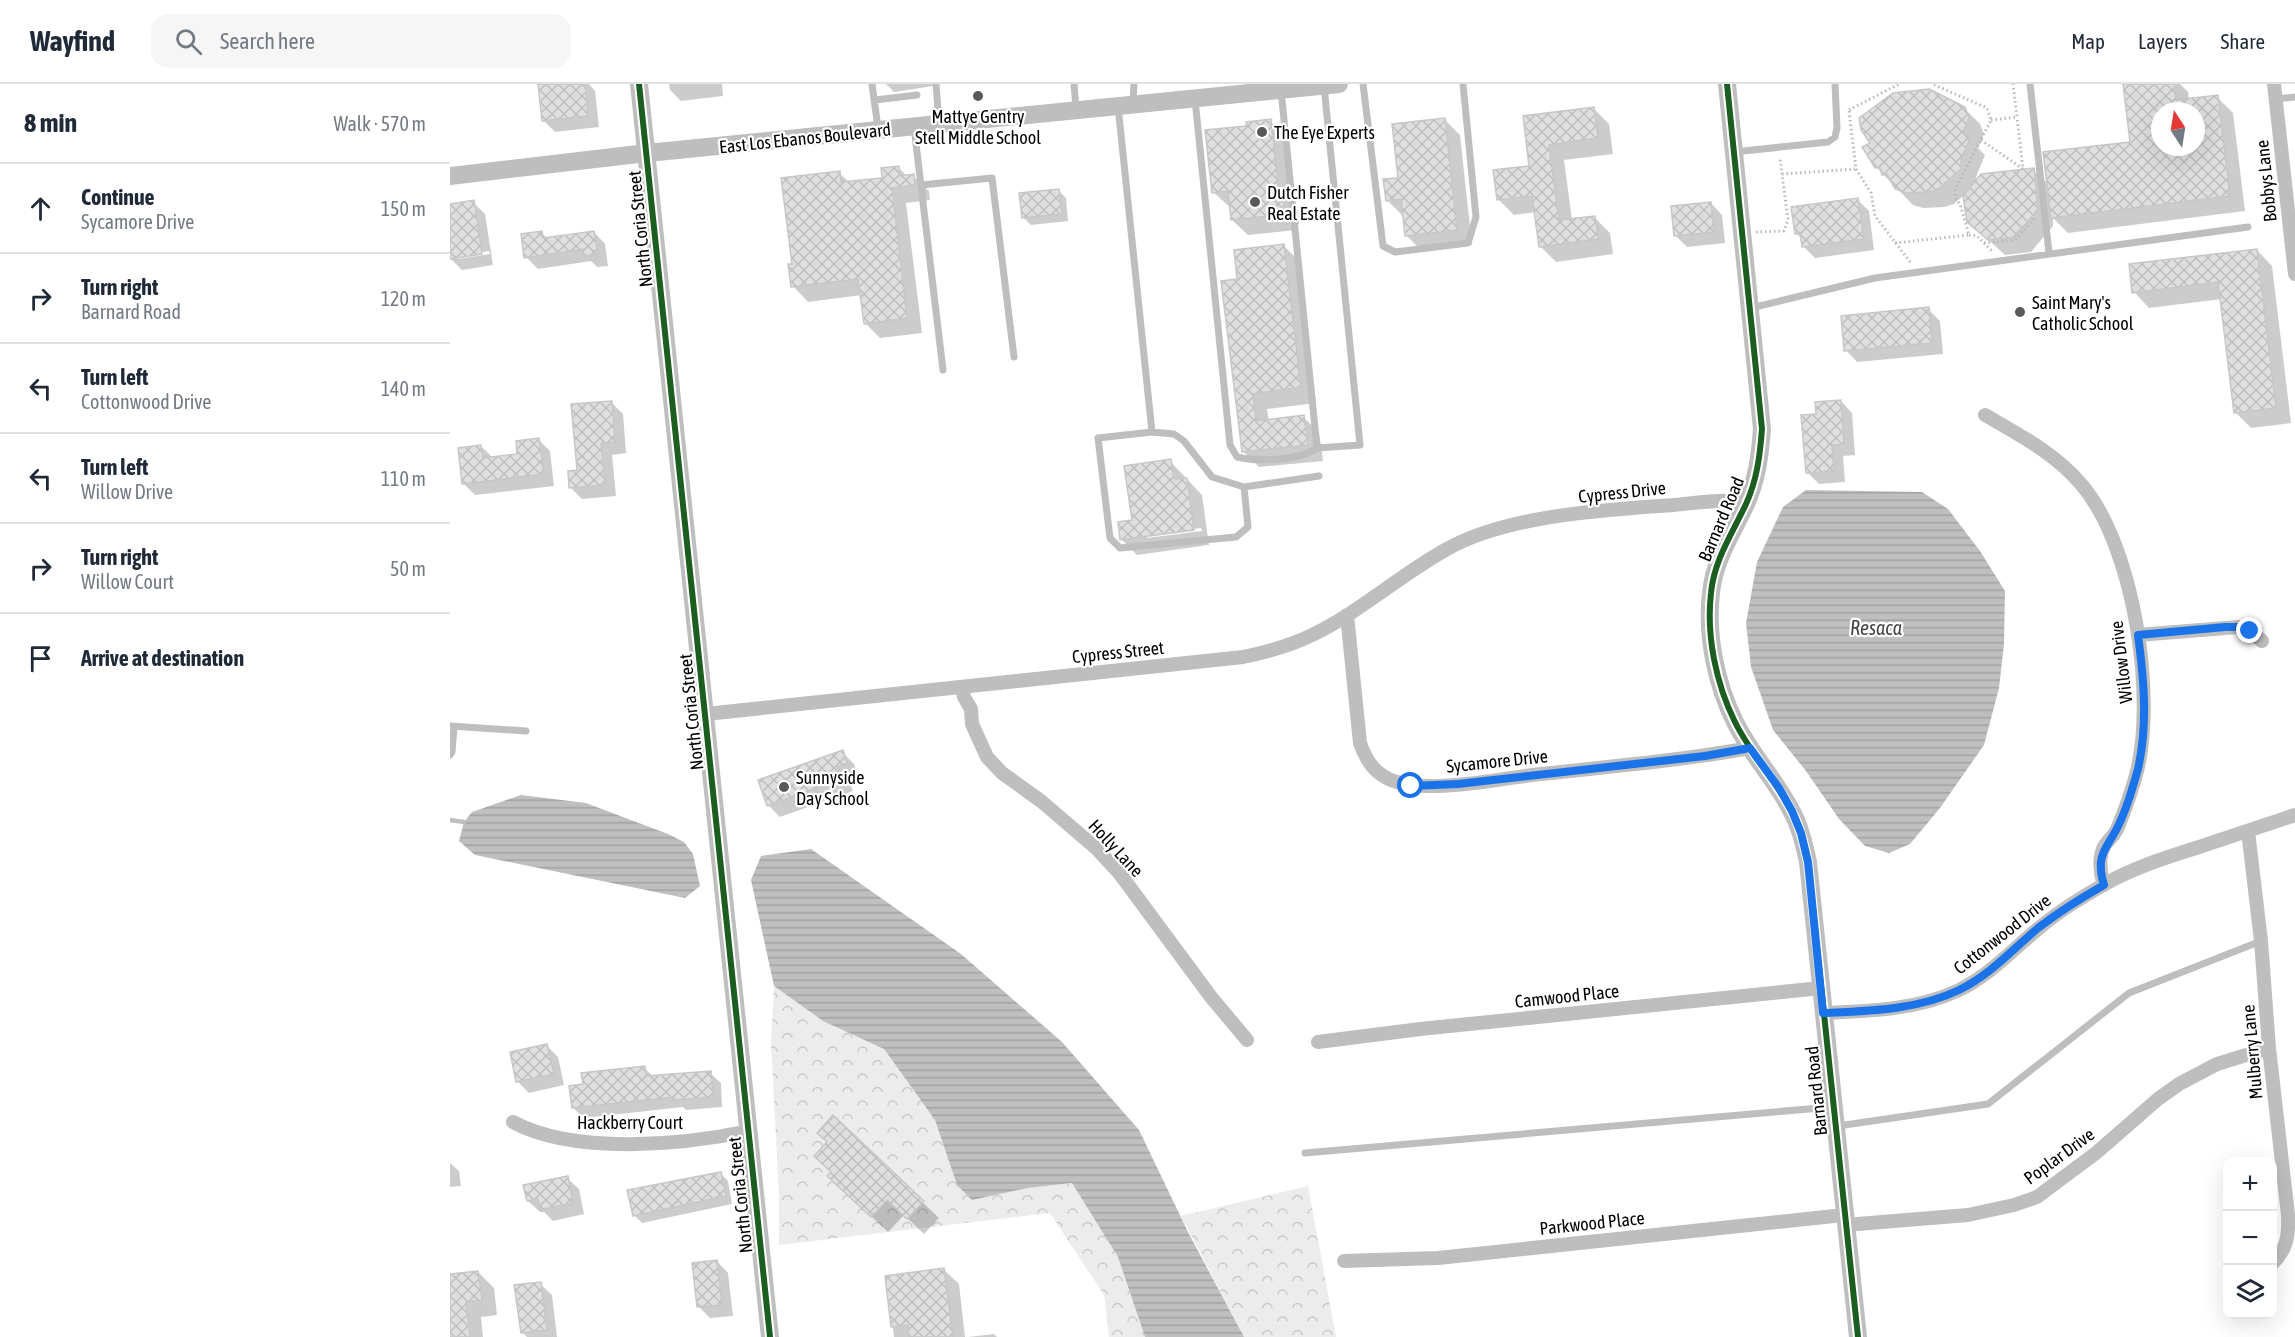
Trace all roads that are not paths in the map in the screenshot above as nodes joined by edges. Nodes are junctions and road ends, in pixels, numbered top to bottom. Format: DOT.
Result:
graph roads {
  1 [pos="639,84"];
  2 [pos="872,84"];
  3 [pos="936,84"];
  4 [pos="1074,84"];
  5 [pos="1134,84"];
  6 [pos="1363,84"];
  7 [pos="1463,84"];
  8 [pos="1728,84"];
  9 [pos="1835,84"];
  10 [pos="2030,84"];
  11 [pos="2274,84"];
  12 [pos="1332,85"];
  13 [pos="1280,90"];
  14 [pos="917,95"];
  15 [pos="1201,96"];
  16 [pos="2295,97"];
  17 [pos="2276,99"];
  18 [pos="875,100"];
  19 [pos="1125,106"];
  20 [pos="1077,110"];
  21 [pos="939,124"];
  22 [pos="914,127"];
  23 [pos="878,130"];
  24 [pos="1734,152"];
  25 [pos="646,153"];
  26 [pos="450,176"];
  27 [pos="921,185"];
  28 [pos="2290,188"];
  29 [pos="2248,228"];
  30 [pos="2049,253"];
  31 [pos="2295,274"];
  32 [pos="1750,308"];
  33 [pos="1014,357"];
  34 [pos="943,370"];
  35 [pos="1985,415"];
  36 [pos="1152,432"];
  37 [pos="1317,448"];
  38 [pos="1319,476"];
  39 [pos="1244,487"];
  40 [pos="1746,503"];
  41 [pos="1502,527"];
  42 [pos="1347,615"];
  43 [pos="2138,635"];
  44 [pos="2262,641"];
  45 [pos="962,687"];
  46 [pos="706,714"];
  47 [pos="452,727"];
  48 [pos="526,731"];
  49 [pos="1750,748"];
  50 [pos="450,755"];
  51 [pos="2295,815"];
  52 [pos="2248,831"];
  53 [pos="2104,885"];
  54 [pos="2261,941"];
  55 [pos="1821,988"];
  56 [pos="1823,1013"];
  57 [pos="1247,1040"];
  58 [pos="1318,1042"];
  59 [pos="2269,1048"];
  60 [pos="1833,1107"];
  61 [pos="513,1122"];
  62 [pos="1835,1126"];
  63 [pos="749,1131"];
  64 [pos="1305,1153"];
  65 [pos="1845,1220"];
  66 [pos="2277,1259"];
  67 [pos="1344,1261"];
  68 [pos="770,1337"];
  69 [pos="1858,1337"];
  1 -- 25 [label="street, North Coria Street"];
  2 -- 18 [label="lane"];
  3 -- 21 [label="lane"];
  4 -- 20 [label="lane"];
  5 -- 19 [label="lane"];
  6 -- 7 [label="lane"];
  8 -- 24 [label="street, Barnard Road"];
  9 -- 24 [label="lane"];
  10 -- 30 [label="lane"];
  11 -- 17 [label="street, Bobbys Lane"];
  12 -- 13 [label="street, East Los Ebanos Boulevard"];
  12 -- 37 [label="lane"];
  13 -- 15 [label="street, East Los Ebanos Boulevard"];
  13 -- 37 [label="lane"];
  14 -- 18 [label="lane"];
  15 -- 19 [label="street, East Los Ebanos Boulevard"];
  15 -- 37 [label="lane"];
  16 -- 17 [label="lane"];
  17 -- 28 [label="street, Bobbys Lane"];
  18 -- 23 [label="lane"];
  19 -- 20 [label="street, East Los Ebanos Boulevard"];
  19 -- 36 [label="lane"];
  20 -- 21 [label="street, East Los Ebanos Boulevard"];
  21 -- 22 [label="street, East Los Ebanos Boulevard"];
  22 -- 23 [label="street, East Los Ebanos Boulevard"];
  22 -- 27 [label="lane"];
  23 -- 25 [label="street, East Los Ebanos Boulevard"];
  24 -- 32 [label="street, Barnard Road"];
  25 -- 26 [label="street, East Los Ebanos Boulevard"];
  25 -- 46 [label="street, North Coria Street"];
  27 -- 33 [label="lane"];
  27 -- 34 [label="lane"];
  28 -- 31 [label="street, Bobbys Lane"];
  29 -- 30 [label="lane"];
  30 -- 32 [label="lane"];
  32 -- 40 [label="street, Barnard Road"];
  35 -- 43 [label="street, Willow Drive"];
  36 -- 39 [label="lane"];
  36 -- 39 [label="lane"];
  38 -- 39 [label="lane"];
  40 -- 41 [label="street, Cypress Drive"];
  40 -- 49 [label="street, Barnard Road"];
  41 -- 42 [label="street, Cypress Street"];
  42 -- 45 [label="street, Cypress Street"];
  42 -- 49 [label="street, Sycamore Drive"];
  43 -- 44 [label="street"];
  43 -- 53 [label="street, Willow Drive"];
  45 -- 46 [label="street, Cypress Street"];
  45 -- 57 [label="street, Holly Lane"];
  46 -- 63 [label="street, North Coria Street"];
  47 -- 48 [label="lane"];
  47 -- 50 [label="lane"];
  49 -- 55 [label="street, Barnard Road"];
  51 -- 52 [label="street, Cottonwood Drive"];
  52 -- 53 [label="street, Cottonwood Drive"];
  52 -- 54 [label="street, Mulberry Lane"];
  53 -- 56 [label="street, Cottonwood Drive"];
  54 -- 59 [label="street, Mulberry Lane"];
  54 -- 62 [label="lane"];
  55 -- 56 [label="street, Barnard Road"];
  55 -- 58 [label="street, Camwood Place"];
  56 -- 60 [label="street, Barnard Road"];
  59 -- 65 [label="street, Poplar Drive"];
  59 -- 66 [label="street, Mulberry Lane"];
  60 -- 62 [label="street, Barnard Road"];
  60 -- 64 [label="lane"];
  61 -- 63 [label="street, Hackberry Court"];
  62 -- 65 [label="street, Barnard Road"];
  63 -- 68 [label="street, North Coria Street"];
  65 -- 67 [label="street, Parkwood Place"];
  65 -- 69 [label="street, Barnard Road"];
}
